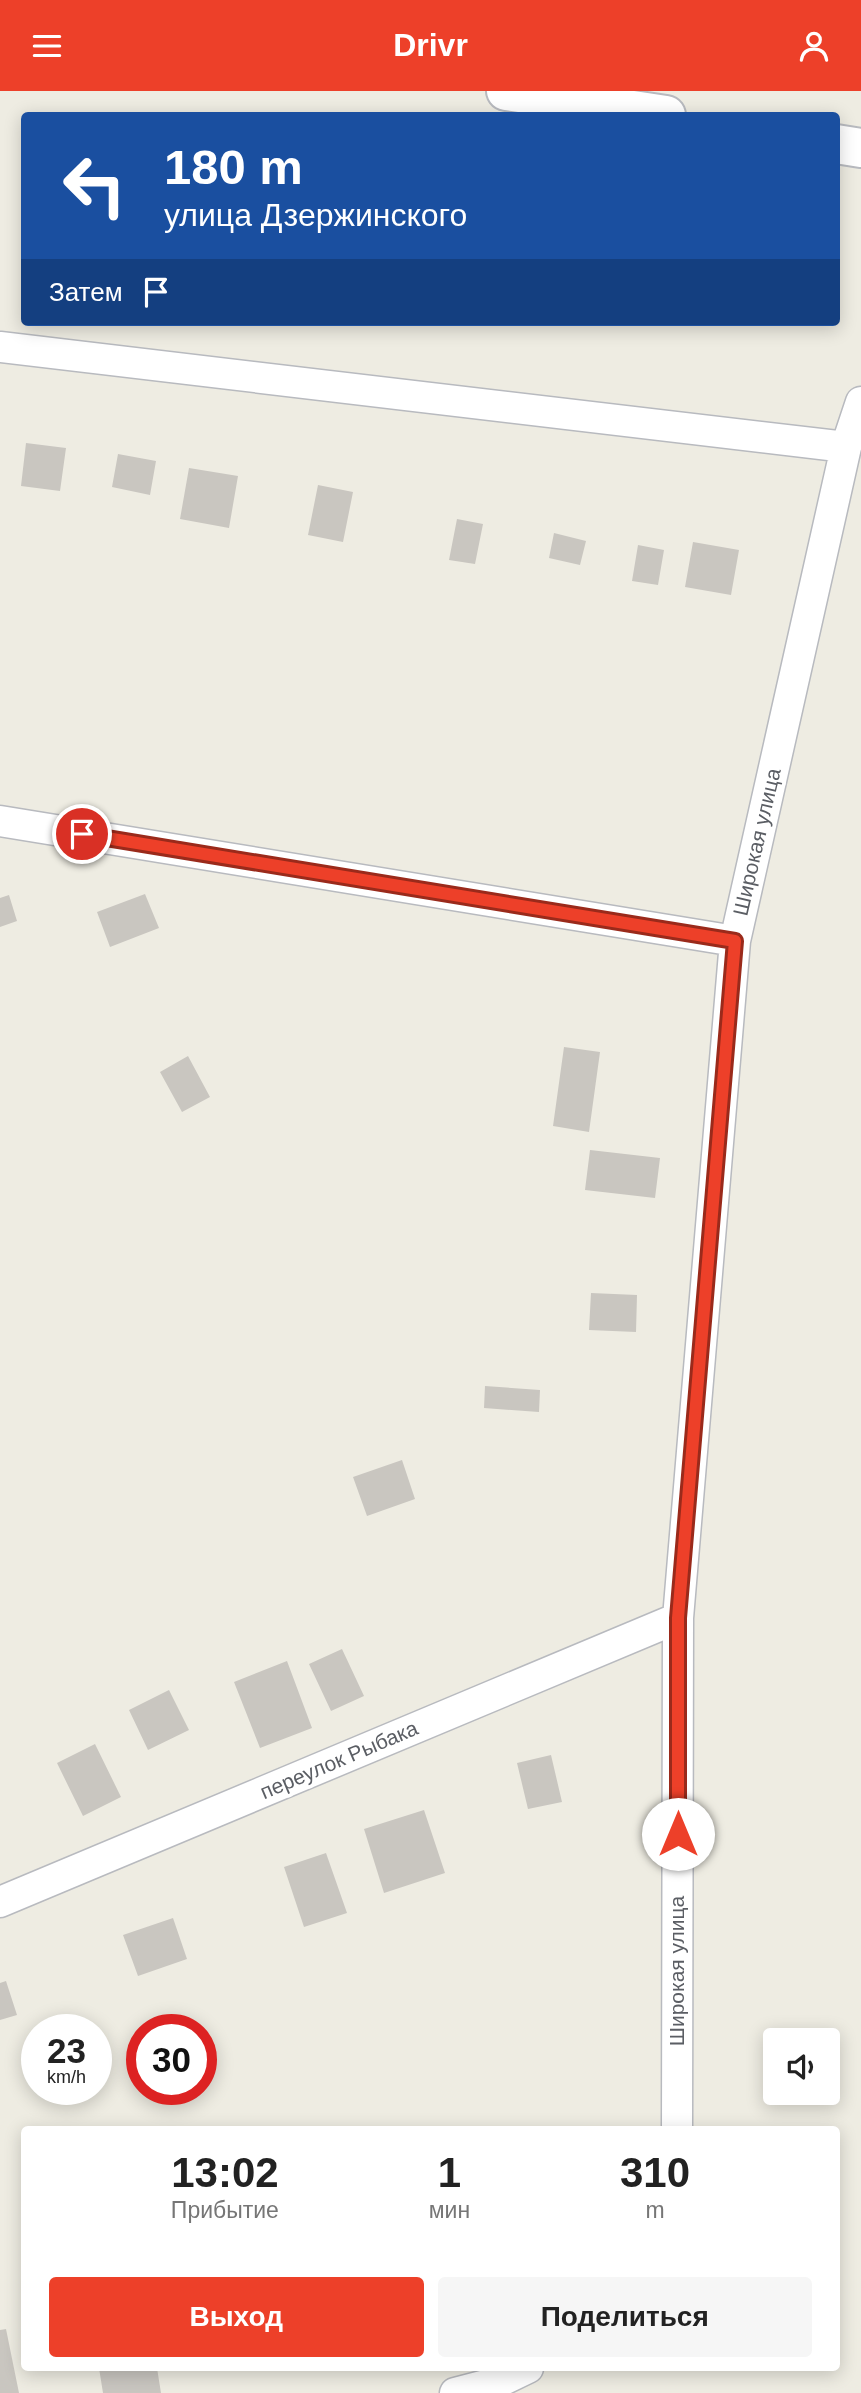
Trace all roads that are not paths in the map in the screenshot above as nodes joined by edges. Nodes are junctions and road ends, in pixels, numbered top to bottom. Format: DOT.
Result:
graph roads {
  1 [pos="506,91"];
  2 [pos="613,99"];
  3 [pos="656,112"];
  4 [pos="840,144"];
  5 [pos="861,148"];
  6 [pos="0,347"];
  7 [pos="861,402"];
  8 [pos="846,447"];
  9 [pos="0,821"];
  10 [pos="735,941"];
  11 [pos="678,1618"];
  12 [pos="0,1902"];
  13 [pos="677,2126"];
  14 [pos="522,2371"];
  15 [pos="455,2393"];
  1 -- 2 [label="street"];
  2 -- 3 [label="street"];
  4 -- 5 [label="street"];
  6 -- 8 [label="street"];
  7 -- 8 [label="street, Широкая улица"];
  8 -- 10 [label="street, Широкая улица"];
  9 -- 10 [label="street"];
  10 -- 11 [label="street, Широкая улица"];
  11 -- 12 [label="street, переулок Рыбака"];
  11 -- 13 [label="street, Широкая улица"];
  14 -- 15 [label="street"];
}
